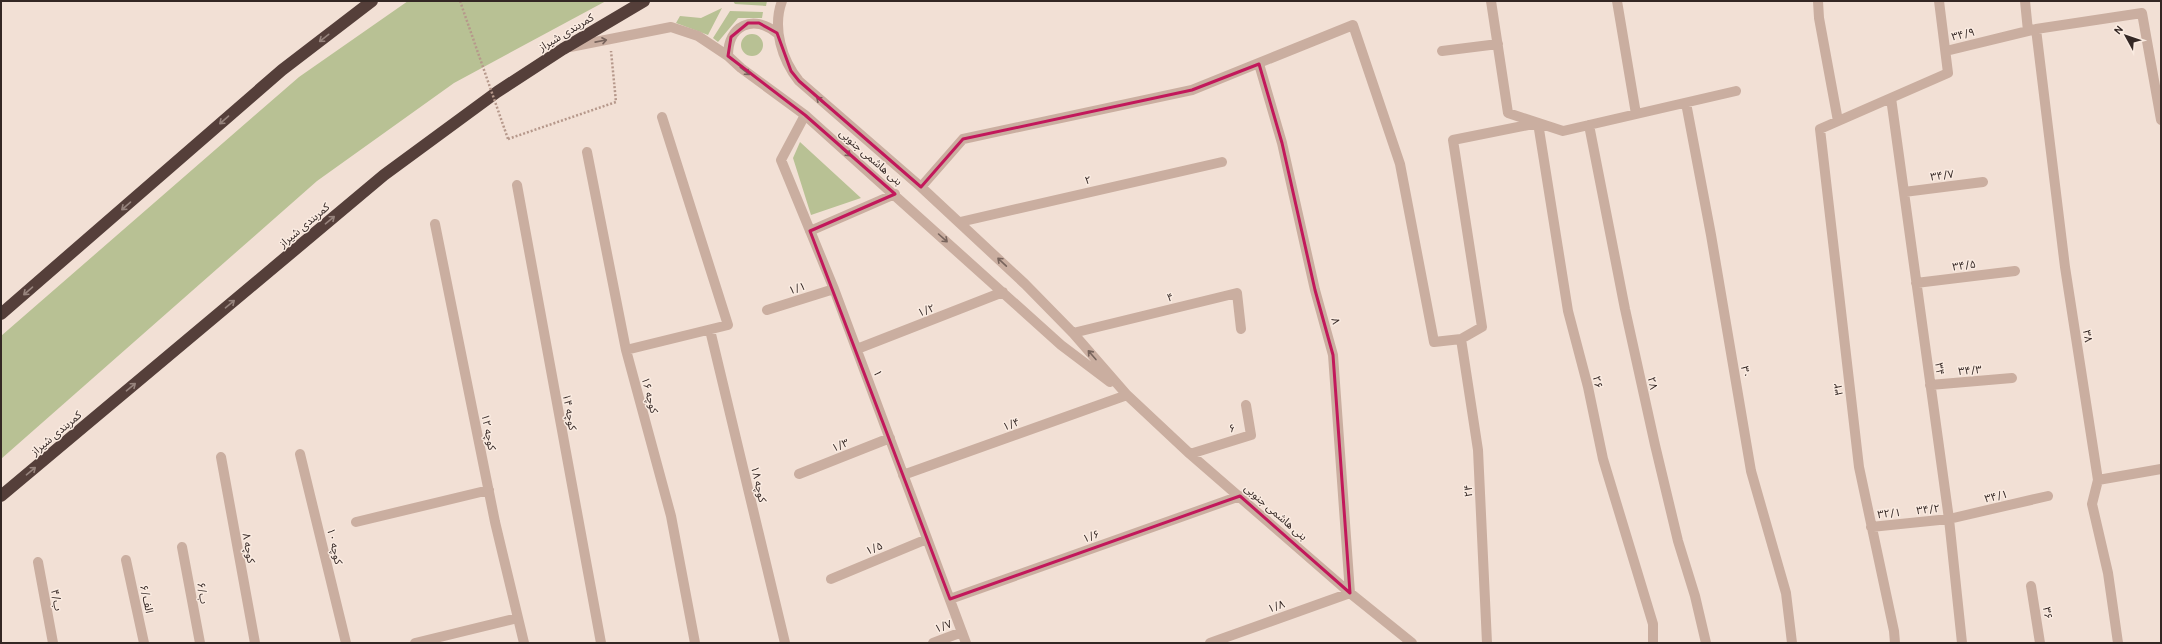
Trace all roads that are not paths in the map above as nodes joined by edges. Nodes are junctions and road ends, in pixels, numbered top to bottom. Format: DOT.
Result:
graph roads {
  1 [pos="372,1"];
  2 [pos="644,1"];
  3 [pos="782,1"];
  4 [pos="1491,1"];
  5 [pos="1617,1"];
  6 [pos="1818,1"];
  7 [pos="1939,1"];
  8 [pos="2025,1"];
  9 [pos="2032,30"];
  10 [pos="777,33"];
  11 [pos="1498,44"];
  12 [pos="563,49"];
  13 [pos="1946,50"];
  14 [pos="1442,51"];
  15 [pos="728,56"];
  16 [pos="1259,64"];
  17 [pos="1736,91"];
  18 [pos="1891,98"];
  19 [pos="1686,103"];
  20 [pos="1636,114"];
  21 [pos="805,115"];
  22 [pos="662,117"];
  23 [pos="2161,120"];
  24 [pos="1838,121"];
  25 [pos="1538,123"];
  26 [pos="1589,124"];
  27 [pos="587,152"];
  28 [pos="1222,162"];
  29 [pos="1983,182"];
  30 [pos="518,184"];
  31 [pos="921,187"];
  32 [pos="1904,192"];
  33 [pos="895,194"];
  34 [pos="960,222"];
  35 [pos="435,224"];
  36 [pos="810,231"];
  37 [pos="2015,271"];
  38 [pos="1916,282"];
  39 [pos="834,289"];
  40 [pos="1003,292"];
  41 [pos="767,310"];
  42 [pos="1,314"];
  43 [pos="1241,329"];
  44 [pos="710,330"];
  45 [pos="1073,333"];
  46 [pos="1461,339"];
  47 [pos="626,350"];
  48 [pos="857,350"];
  49 [pos="2012,378"];
  50 [pos="1930,385"];
  51 [pos="1127,395"];
  52 [pos="1246,405"];
  53 [pos="890,438"];
  54 [pos="300,454"];
  55 [pos="1190,454"];
  56 [pos="221,457"];
  57 [pos="2161,470"];
  58 [pos="799,474"];
  59 [pos="903,475"];
  60 [pos="2098,480"];
  61 [pos="488,490"];
  62 [pos="1,496"];
  63 [pos="1240,496"];
  64 [pos="2048,496"];
  65 [pos="1949,519"];
  66 [pos="356,522"];
  67 [pos="1910,523"];
  68 [pos="1871,527"];
  69 [pos="927,539"];
  70 [pos="182,547"];
  71 [pos="126,560"];
  72 [pos="38,562"];
  73 [pos="831,579"];
  74 [pos="2031,586"];
  75 [pos="1350,592"];
  76 [pos="950,599"];
  77 [pos="518,618"];
  78 [pos="962,632"];
  79 [pos="53,643"];
  80 [pos="144,643"];
  81 [pos="200,643"];
  82 [pos="256,643"];
  83 [pos="346,643"];
  84 [pos="415,643"];
  85 [pos="524,643"];
  86 [pos="601,643"];
  87 [pos="695,643"];
  88 [pos="785,643"];
  89 [pos="933,643"];
  90 [pos="966,643"];
  91 [pos="1210,643"];
  92 [pos="1412,643"];
  93 [pos="1487,643"];
  94 [pos="1653,643"];
  95 [pos="1706,643"];
  96 [pos="1792,643"];
  97 [pos="1895,643"];
  98 [pos="1962,643"];
  99 [pos="2040,643"];
  100 [pos="2118,643"];
  1 -- 42 [label="highway, one-way"];
  2 -- 12 [label="highway, کمربندی شیراز"];
  3 -- 10 [label="street, بنی هاشمی جنوبی"];
  4 -- 11 [label="street"];
  5 -- 20 [label="street"];
  6 -- 24 [label="street"];
  7 -- 13 [label="street"];
  8 -- 9 [label="street, ۳۸"];
  9 -- 13 [label="street, ۳۴/۹"];
  9 -- 23 [label="street, ۳۴/۹"];
  9 -- 60 [label="street, ۳۸"];
  10 -- 15 [label="street"];
  31 -- 10 [label="street, بنی هاشمی جنوبی, one-way"];
  11 -- 14 [label="street"];
  11 -- 25 [label="street"];
  12 -- 15 [label="street, بنی هاشمی جنوبی, one-way"];
  62 -- 12 [label="highway, کمربندی شیراز, one-way"];
  13 -- 18 [label="street"];
  15 -- 21 [label="street, بنی هاشمی جنوبی, one-way"];
  16 -- 31 [label="street"];
  16 -- 46 [label="street"];
  16 -- 75 [label="street, ۸"];
  17 -- 19 [label="street"];
  18 -- 24 [label="street"];
  18 -- 32 [label="street, ۳۴"];
  19 -- 20 [label="street"];
  19 -- 96 [label="street, ۳۰"];
  20 -- 26 [label="street"];
  21 -- 33 [label="street, بنی هاشمی جنوبی, one-way"];
  21 -- 36 [label="street, ۱"];
  22 -- 44 [label="street"];
  24 -- 68 [label="street, ۳۲"];
  25 -- 26 [label="street"];
  25 -- 46 [label="street"];
  25 -- 94 [label="street, ۲۶"];
  26 -- 95 [label="street, ۲۸"];
  27 -- 47 [label="street, کوچه ۱۶"];
  28 -- 34 [label="street, ۲"];
  29 -- 32 [label="street, ۳۴/۷"];
  30 -- 86 [label="street, کوچه ۱۴"];
  31 -- 34 [label="street, بنی هاشمی جنوبی"];
  32 -- 38 [label="street, ۳۴"];
  33 -- 36 [label="street"];
  33 -- 40 [label="street, بنی هاشمی جنوبی, one-way"];
  45 -- 34 [label="street, بنی هاشمی جنوبی, one-way"];
  35 -- 61 [label="street, کوچه ۱۲"];
  36 -- 39 [label="street, ۱"];
  37 -- 38 [label="street, ۳۴/۵"];
  38 -- 50 [label="street, ۳۴"];
  39 -- 41 [label="street, ۱/۱"];
  39 -- 48 [label="street, ۱"];
  40 -- 48 [label="street, ۱/۲"];
  40 -- 51 [label="street, بنی هاشمی جنوبی"];
  43 -- 45 [label="street, ۴"];
  44 -- 47 [label="street"];
  44 -- 88 [label="street, کوچه ۱۸"];
  51 -- 45 [label="street, بنی هاشمی جنوبی, one-way"];
  46 -- 93 [label="street, ۲۴"];
  47 -- 87 [label="street, کوچه ۱۶"];
  48 -- 53 [label="street, ۱"];
  49 -- 50 [label="street, ۳۴/۳"];
  50 -- 65 [label="street, ۳۴"];
  51 -- 55 [label="street, بنی هاشمی جنوبی"];
  51 -- 59 [label="street, ۱/۴"];
  52 -- 55 [label="street, ۶"];
  53 -- 58 [label="street, ۱/۳"];
  53 -- 59 [label="street, ۱"];
  54 -- 83 [label="street, کوچه ۱۰"];
  55 -- 63 [label="street, بنی هاشمی جنوبی"];
  56 -- 82 [label="street, کوچه ۸"];
  57 -- 60 [label="street"];
  59 -- 69 [label="street, ۱"];
  60 -- 100 [label="street, ۳۸"];
  61 -- 66 [label="street"];
  61 -- 77 [label="street, کوچه ۱۲"];
  63 -- 75 [label="street, بنی هاشمی جنوبی"];
  63 -- 76 [label="street, ۱/۶"];
  64 -- 65 [label="street, ۳۴/۱"];
  65 -- 67 [label="street, ۳۴/۲"];
  65 -- 98 [label="street, ۳۴"];
  67 -- 68 [label="street, ۳۲/۱"];
  68 -- 97 [label="street, ۳۲"];
  69 -- 73 [label="street, ۱/۵"];
  69 -- 76 [label="street, ۱"];
  70 -- 81 [label="street, ب/۶"];
  71 -- 80 [label="street, ۶/الف"];
  72 -- 79 [label="street, ۴/ب"];
  74 -- 99 [label="street, ۳۶"];
  75 -- 91 [label="street, ۱/۸"];
  75 -- 92 [label="street, بنی هاشمی جنوبی"];
  76 -- 78 [label="street, ۱"];
  77 -- 84 [label="street"];
  77 -- 85 [label="street, کوچه ۱۲"];
  78 -- 89 [label="street, ۱/۷"];
  78 -- 90 [label="street, ۱"];
}
